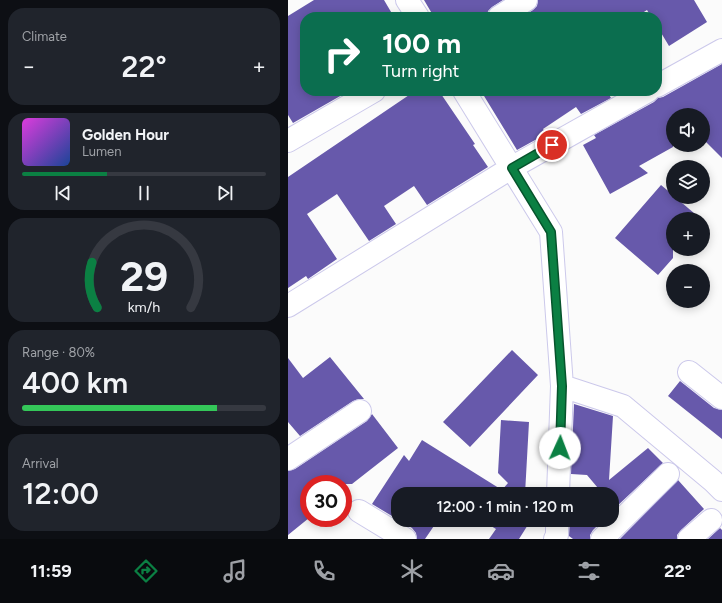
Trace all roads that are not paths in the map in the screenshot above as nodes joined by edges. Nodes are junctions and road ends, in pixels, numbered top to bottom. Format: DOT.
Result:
graph roads {
  1 [pos="407,0"];
  2 [pos="526,0"];
  3 [pos="415,12"];
  4 [pos="506,12"];
  5 [pos="722,50"];
  6 [pos="662,83"];
  7 [pos="365,96"];
  8 [pos="467,96"];
  9 [pos="639,96"];
  10 [pos="288,141"];
  11 [pos="512,168"];
  12 [pos="288,306"];
  13 [pos="689,372"];
  14 [pos="562,386"];
  15 [pos="722,398"];
  16 [pos="360,411"];
  17 [pos="288,459"];
  18 [pos="668,474"];
  19 [pos="558,487"];
  20 [pos="722,490"];
  21 [pos="359,511"];
  22 [pos="711,520"];
  23 [pos="557,527"];
  24 [pos="405,539"];
  25 [pos="555,539"];
  26 [pos="602,539"];
  27 [pos="689,539"];
  1 -- 3 [label="street"];
  2 -- 4 [label="street"];
  5 -- 6 [label="street"];
  7 -- 10 [label="street"];
  8 -- 11 [label="street"];
  9 -- 11 [label="street"];
  11 -- 12 [label="street"];
  11 -- 14 [label="street"];
  13 -- 15 [label="street"];
  14 -- 19 [label="street"];
  14 -- 20 [label="street"];
  16 -- 17 [label="street"];
  18 -- 26 [label="street"];
  21 -- 24 [label="street"];
  22 -- 27 [label="street"];
  23 -- 25 [label="street"];
}
